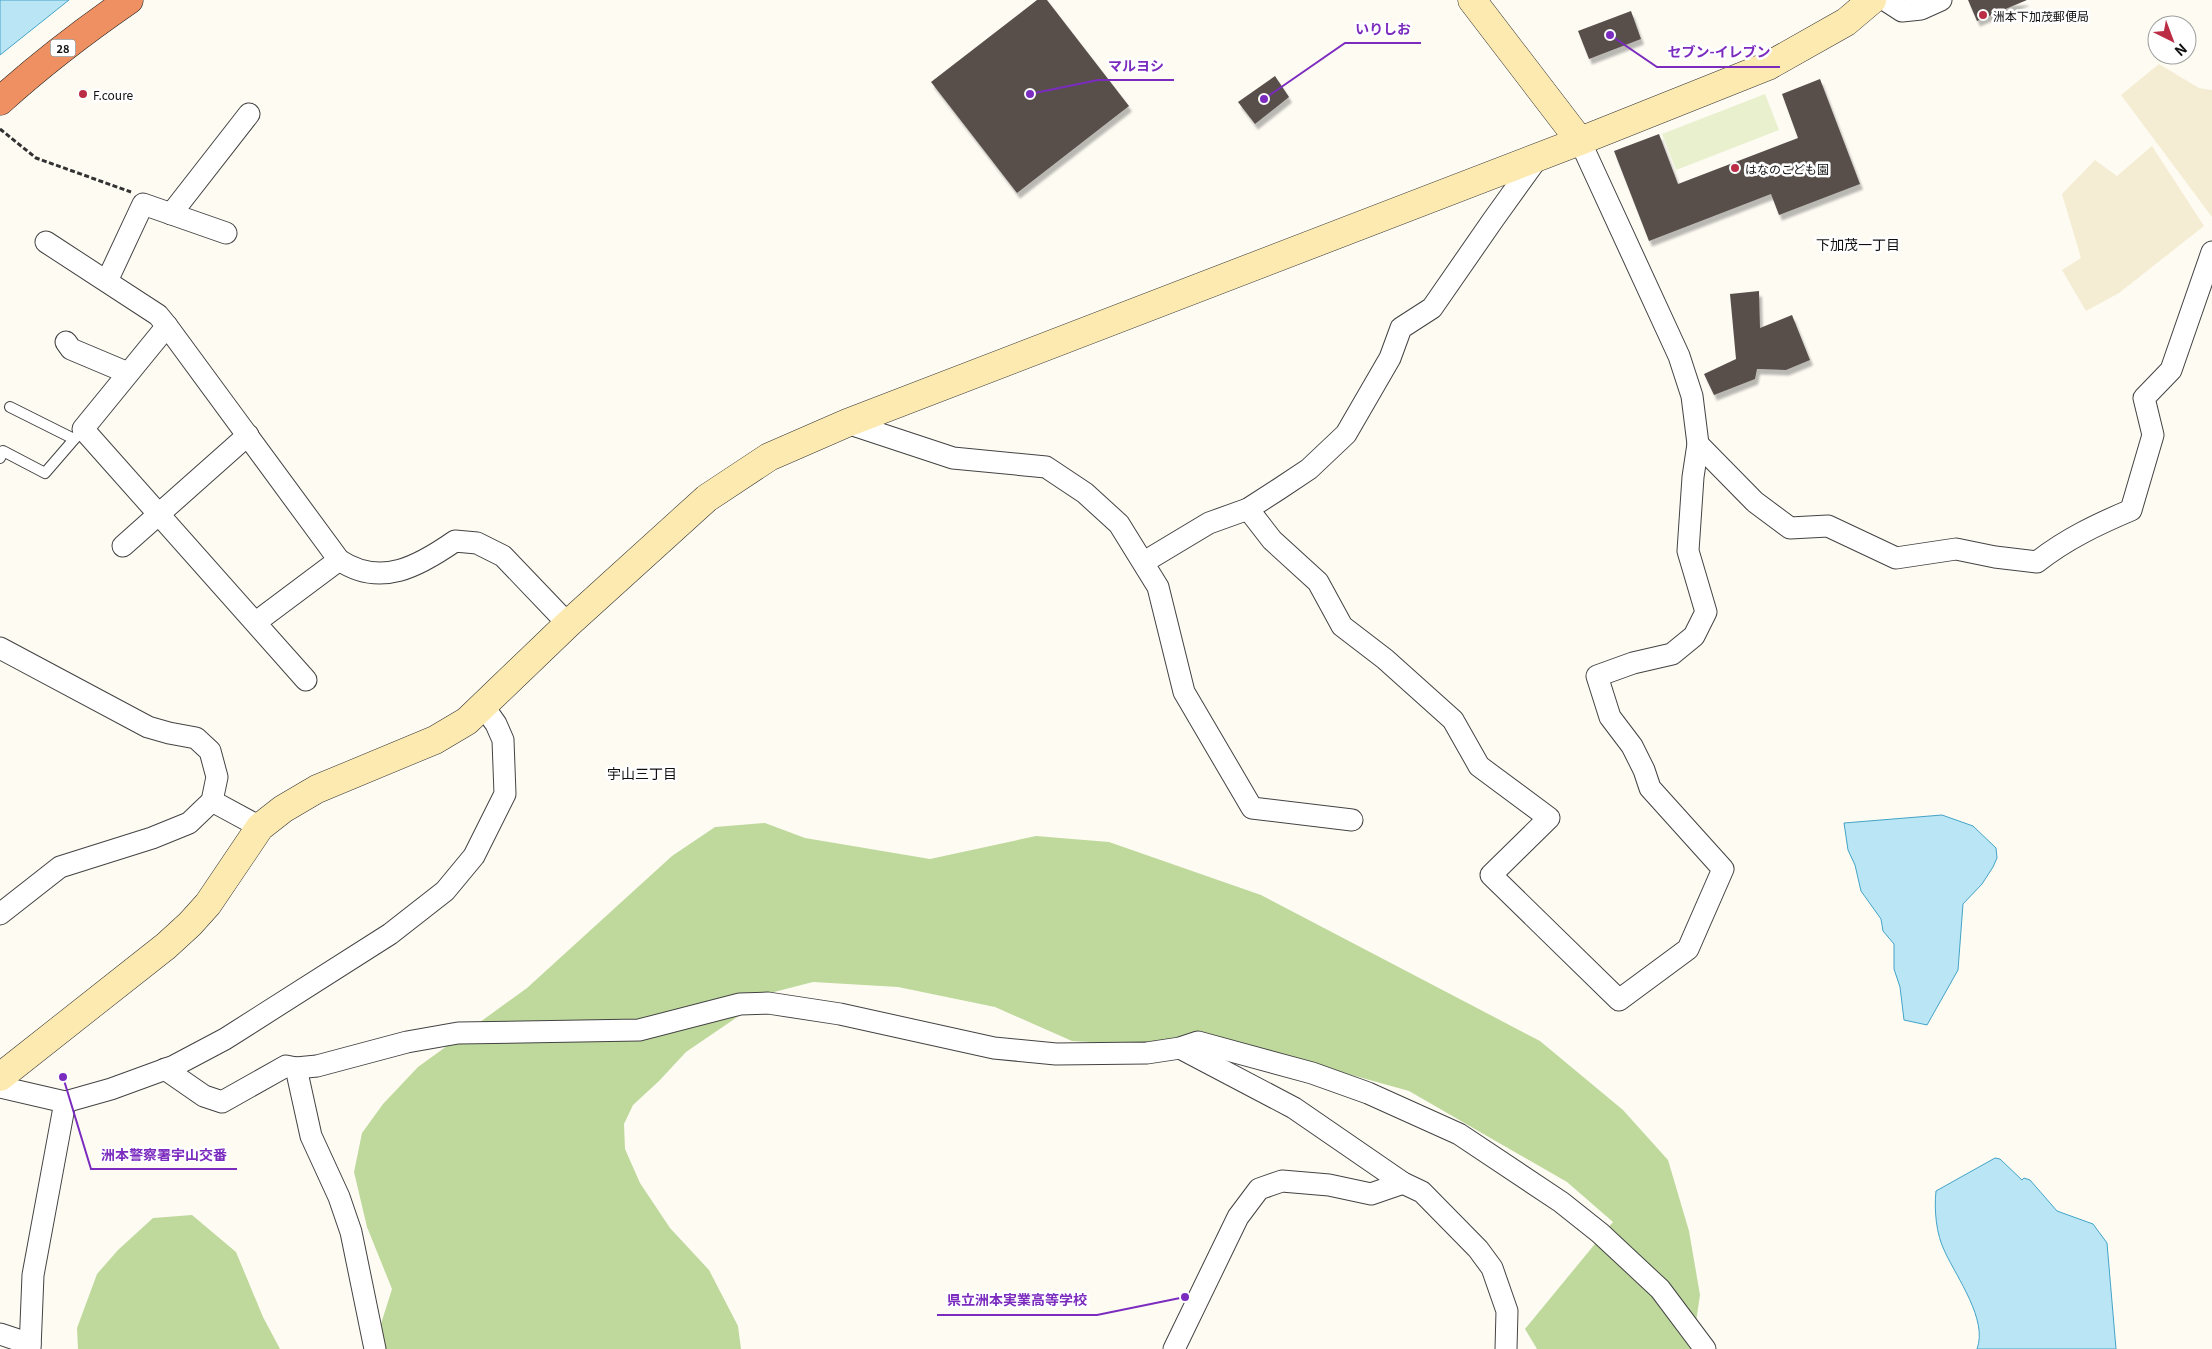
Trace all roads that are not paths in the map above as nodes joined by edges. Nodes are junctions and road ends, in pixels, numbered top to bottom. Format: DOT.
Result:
graph roads {
  1 [pos="129,0"];
  2 [pos="1472,0"];
  3 [pos="1872,0"];
  4 [pos="1885,0"];
  5 [pos="1941,0"];
  6 [pos="0,101"];
  7 [pos="249,114"];
  8 [pos="1580,141"];
  9 [pos="1539,156"];
  10 [pos="171,214"];
  11 [pos="226,233"];
  12 [pos="46,242"];
  13 [pos="2212,252"];
  14 [pos="107,281"];
  15 [pos="167,326"];
  16 [pos="66,342"];
  17 [pos="128,373"];
  18 [pos="10,407"];
  19 [pos="847,423"];
  20 [pos="78,434"];
  21 [pos="248,435"];
  22 [pos="1698,444"];
  23 [pos="0,458"];
  24 [pos="1248,509"];
  25 [pos="159,514"];
  26 [pos="123,546"];
  27 [pos="339,560"];
  28 [pos="1144,562"];
  29 [pos="256,622"];
  30 [pos="568,624"];
  31 [pos="0,648"];
  32 [pos="306,680"];
  33 [pos="484,706"];
  34 [pos="212,801"];
  35 [pos="1352,820"];
  36 [pos="260,827"];
  37 [pos="0,914"];
  38 [pos="1180,1048"];
  39 [pos="296,1068"];
  40 [pos="165,1069"];
  41 [pos="0,1077"];
  42 [pos="0,1087"];
  43 [pos="66,1102"];
  44 [pos="1403,1183"];
  45 [pos="0,1334"];
  46 [pos="30,1346"];
  47 [pos="374,1349"];
  48 [pos="1174,1349"];
  49 [pos="1506,1349"];
  50 [pos="1705,1349"];
  1 -- 6 [label="highway, 28"];
  2 -- 8 [label="street"];
  3 -- 8 [label="street"];
  4 -- 5 [label="street"];
  7 -- 10 [label="street"];
  8 -- 9 [label="street"];
  8 -- 22 [label="street"];
  9 -- 19 [label="street"];
  9 -- 24 [label="street"];
  10 -- 11 [label="street"];
  10 -- 14 [label="street"];
  12 -- 14 [label="street"];
  13 -- 22 [label="street"];
  14 -- 15 [label="street"];
  15 -- 17 [label="street"];
  15 -- 21 [label="street"];
  16 -- 17 [label="street"];
  17 -- 20 [label="street"];
  18 -- 20 [label="lane"];
  19 -- 28 [label="street"];
  19 -- 30 [label="street"];
  20 -- 23 [label="lane"];
  20 -- 25 [label="street"];
  21 -- 25 [label="street"];
  21 -- 27 [label="street"];
  22 -- 24 [label="street"];
  24 -- 28 [label="street"];
  25 -- 26 [label="street"];
  25 -- 29 [label="street"];
  27 -- 29 [label="street"];
  27 -- 30 [label="street"];
  28 -- 35 [label="street"];
  29 -- 32 [label="street"];
  30 -- 33 [label="street"];
  31 -- 34 [label="street"];
  33 -- 36 [label="street"];
  33 -- 40 [label="street"];
  34 -- 36 [label="street"];
  34 -- 37 [label="street"];
  36 -- 41 [label="street"];
  38 -- 39 [label="street"];
  38 -- 44 [label="street"];
  38 -- 50 [label="street"];
  39 -- 40 [label="street"];
  39 -- 47 [label="street"];
  40 -- 43 [label="street"];
  42 -- 43 [label="street"];
  43 -- 46 [label="street"];
  44 -- 48 [label="street"];
  44 -- 49 [label="street"];
  45 -- 46 [label="street"];
}
